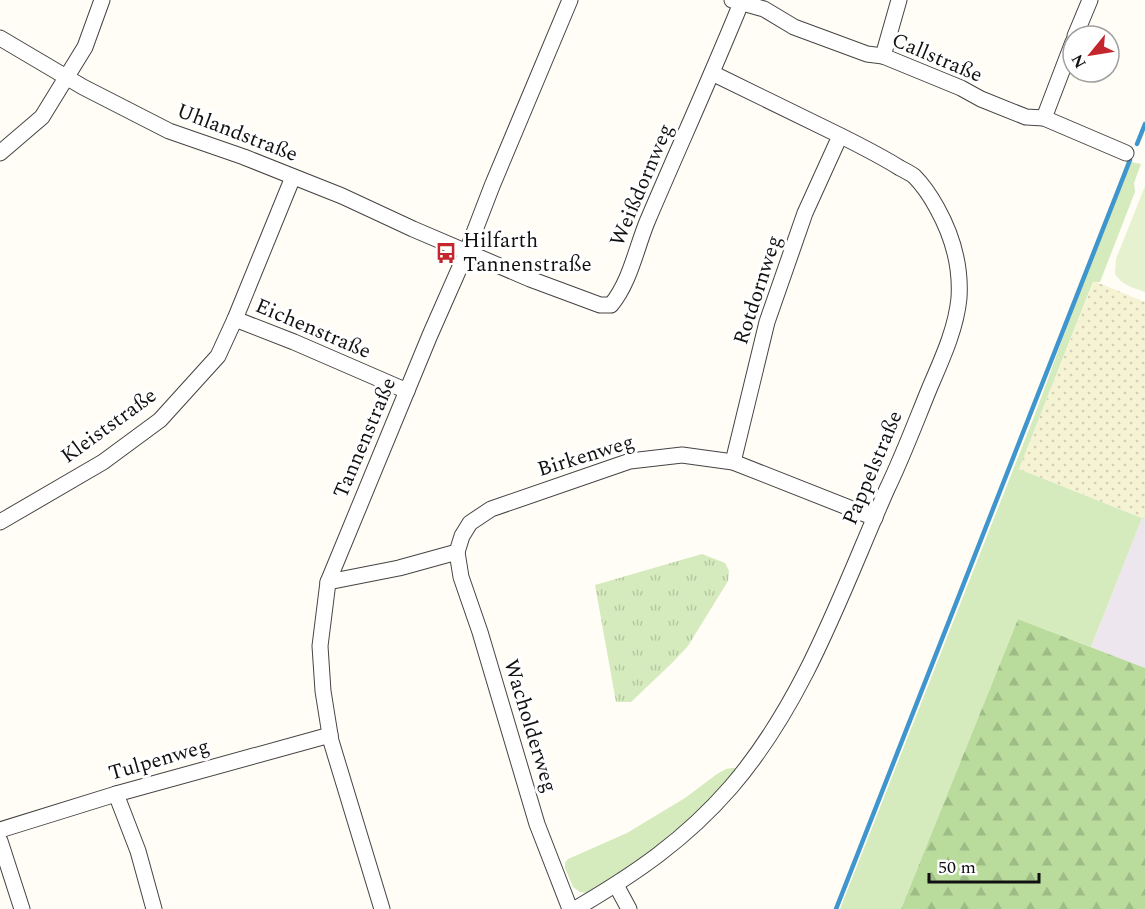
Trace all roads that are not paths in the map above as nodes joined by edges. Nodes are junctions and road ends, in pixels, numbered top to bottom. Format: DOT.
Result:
graph roads {
  1 [pos="102,0"];
  2 [pos="570,0"];
  3 [pos="899,0"];
  4 [pos="1090,0"];
  5 [pos="736,2"];
  6 [pos="1081,24"];
  7 [pos="0,38"];
  8 [pos="884,56"];
  9 [pos="712,73"];
  10 [pos="1061,73"];
  11 [pos="66,76"];
  12 [pos="1044,118"];
  13 [pos="840,136"];
  14 [pos="0,153"];
  15 [pos="1126,153"];
  16 [pos="293,177"];
  17 [pos="467,251"];
  18 [pos="235,319"];
  19 [pos="407,391"];
  20 [pos="733,462"];
  21 [pos="875,518"];
  22 [pos="0,522"];
  23 [pos="457,552"];
  24 [pos="328,582"];
  25 [pos="330,735"];
  26 [pos="116,794"];
  27 [pos="0,830"];
  28 [pos="0,841"];
  29 [pos="616,885"];
  30 [pos="22,909"];
  31 [pos="154,909"];
  32 [pos="382,909"];
  33 [pos="570,909"];
  34 [pos="575,909"];
  35 [pos="629,909"];
  1 -- 11 [label="street"];
  2 -- 17 [label="street, Tannenstraße"];
  3 -- 8 [label="street"];
  4 -- 6 [label="street"];
  5 -- 8 [label="street, Callstraße"];
  5 -- 9 [label="street, Weißdornweg"];
  7 -- 11 [label="street, Uhlandstraße"];
  8 -- 12 [label="street, Callstraße"];
  9 -- 13 [label="street, Pappelstraße"];
  9 -- 17 [label="street, Weißdornweg"];
  10 -- 12 [label="street"];
  11 -- 14 [label="street"];
  11 -- 16 [label="street, Uhlandstraße"];
  12 -- 15 [label="street, Callstraße"];
  13 -- 20 [label="street, Rotdornweg"];
  13 -- 21 [label="street, Pappelstraße"];
  16 -- 17 [label="street, Uhlandstraße"];
  16 -- 18 [label="street, Kleiststraße"];
  17 -- 19 [label="street, Tannenstraße"];
  18 -- 19 [label="street, Eichenstraße"];
  18 -- 22 [label="street, Kleiststraße"];
  19 -- 24 [label="street, Tannenstraße"];
  20 -- 21 [label="street, Birkenweg"];
  20 -- 23 [label="street, Birkenweg"];
  21 -- 29 [label="street, Pappelstraße"];
  23 -- 24 [label="street"];
  23 -- 33 [label="street, Wacholderweg"];
  24 -- 25 [label="street, Tannenstraße"];
  25 -- 26 [label="street, Tulpenweg"];
  25 -- 32 [label="street, Tannenstraße"];
  26 -- 27 [label="street, Tulpenweg"];
  26 -- 31 [label="street"];
  28 -- 30 [label="street"];
  29 -- 34 [label="street, Pappelstraße"];
  29 -- 35 [label="street"];
}
